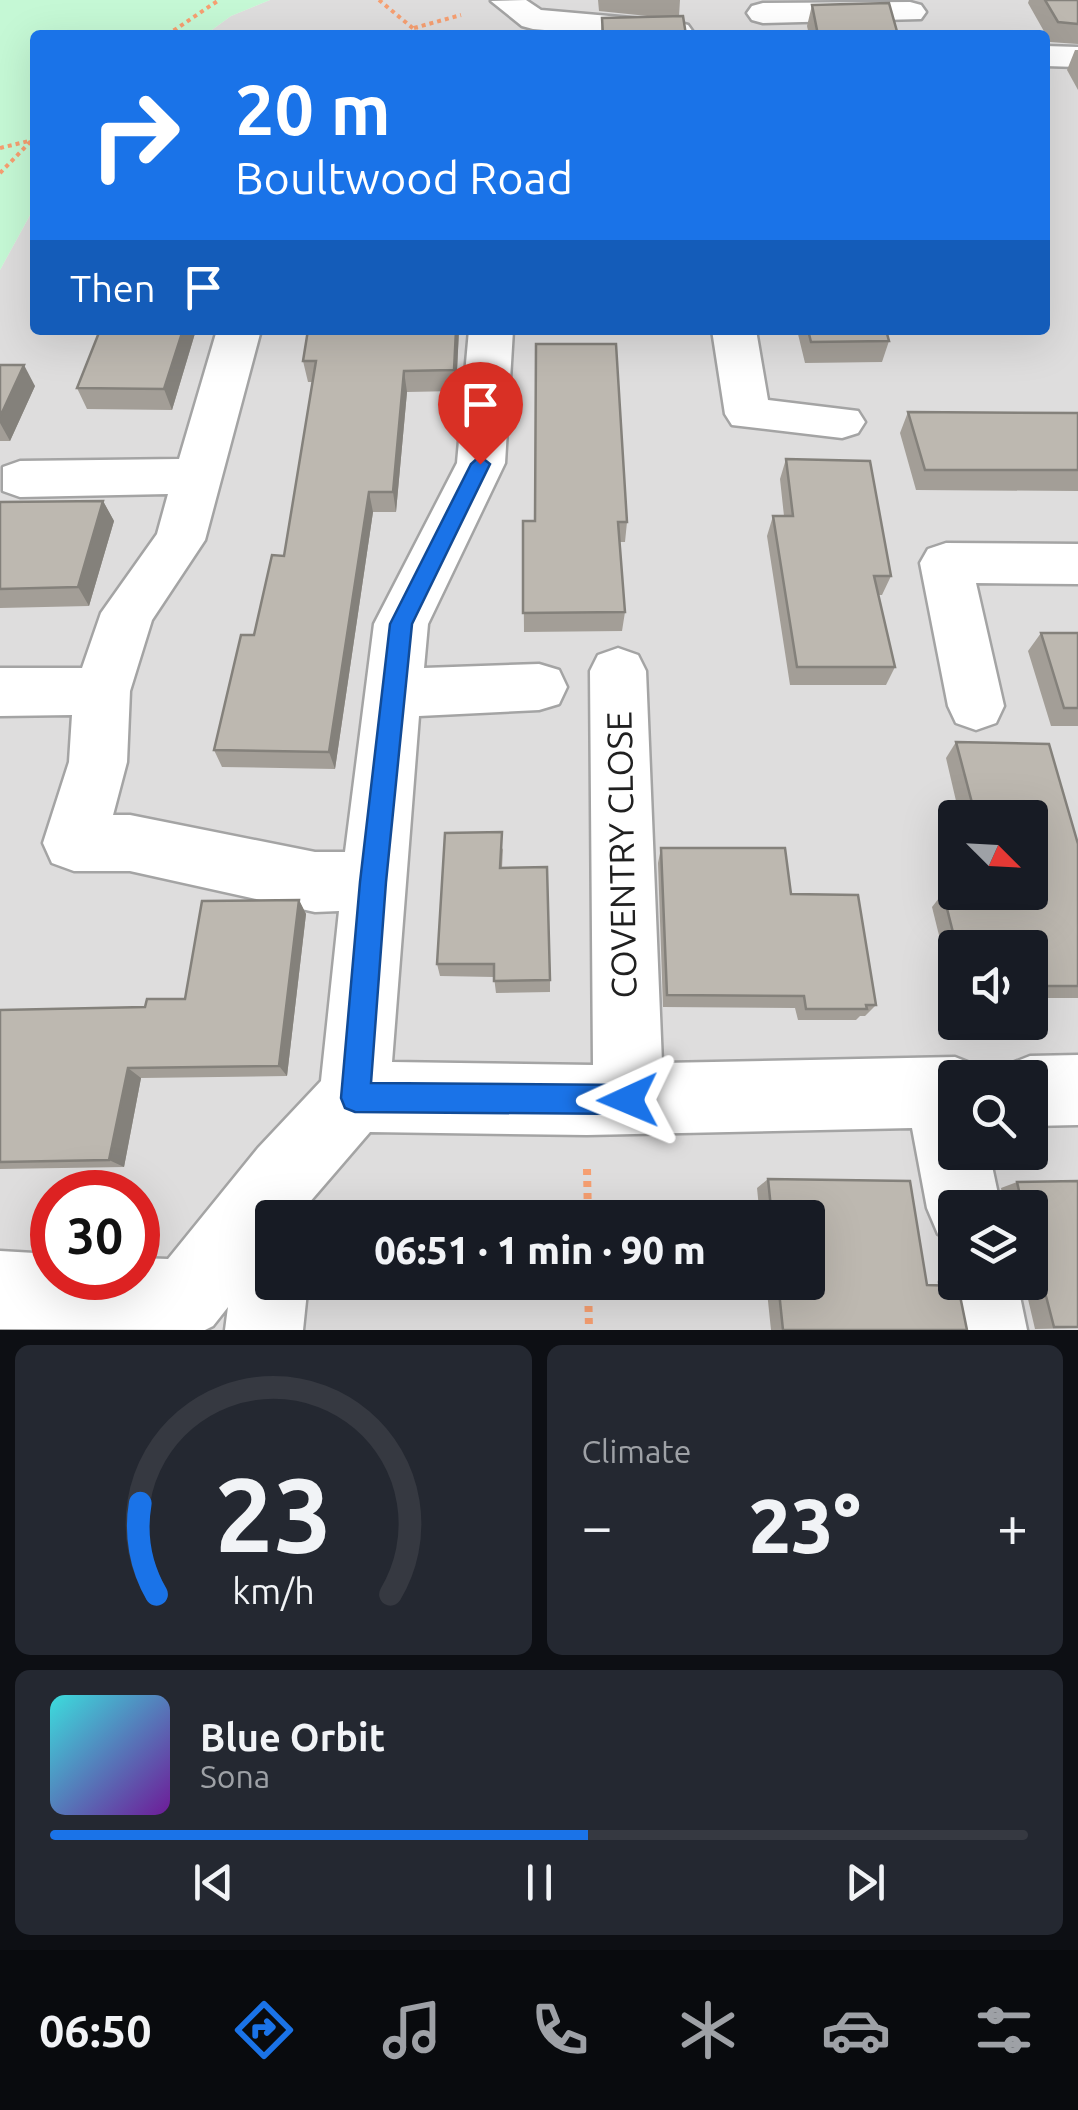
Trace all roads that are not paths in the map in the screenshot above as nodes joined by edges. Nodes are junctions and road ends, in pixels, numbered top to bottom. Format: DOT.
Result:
graph roads {
  1 [pos="508,0"];
  2 [pos="908,6"];
  3 [pos="468,12"];
  4 [pos="764,16"];
  5 [pos="655,30"];
  6 [pos="933,30"];
  7 [pos="1050,56"];
  8 [pos="1078,57"];
  9 [pos="238,335"];
  10 [pos="490,335"];
  11 [pos="737,338"];
  12 [pos="842,422"];
  13 [pos="198,476"];
  14 [pos="20,480"];
  15 [pos="1078,564"];
  16 [pos="618,671"];
  17 [pos="539,688"];
  18 [pos="102,690"];
  19 [pos="0,692"];
  20 [pos="393,692"];
  21 [pos="976,706"];
  22 [pos="373,882"];
  23 [pos="1048,1090"];
  24 [pos="1078,1090"];
  25 [pos="938,1092"];
  26 [pos="355,1098"];
  27 [pos="628,1100"];
  28 [pos="282,1196"];
  29 [pos="0,1290"];
  30 [pos="268,1300"];
  31 [pos="982,1300"];
  32 [pos="264,1330"];
  33 [pos="988,1330"];
  1 -- 3 [label="street"];
  1 -- 5 [label="street"];
  2 -- 4 [label="street"];
  2 -- 6 [label="street"];
  7 -- 8 [label="street"];
  9 -- 13 [label="street"];
  10 -- 20 [label="street"];
  11 -- 12 [label="street"];
  13 -- 14 [label="street"];
  13 -- 18 [label="street"];
  15 -- 21 [label="street"];
  16 -- 27 [label="street, COVENTRY CLOSE"];
  17 -- 20 [label="street"];
  18 -- 19 [label="street"];
  18 -- 22 [label="street"];
  20 -- 22 [label="street"];
  22 -- 26 [label="street"];
  23 -- 24 [label="street"];
  25 -- 27 [label="street"];
  26 -- 27 [label="street"];
  26 -- 28 [label="street"];
  28 -- 29 [label="street"];
  30 -- 32 [label="street"];
  31 -- 33 [label="street"];
}
